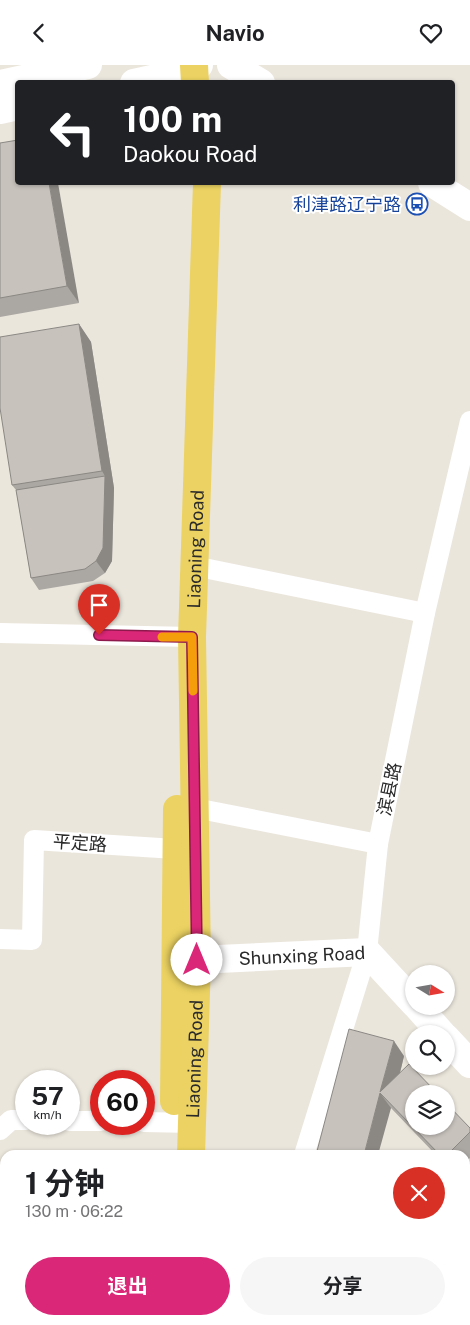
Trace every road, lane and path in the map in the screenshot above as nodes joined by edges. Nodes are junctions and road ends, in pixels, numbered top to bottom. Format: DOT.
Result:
graph roads {
  1 [pos="88,65"];
  2 [pos="231,65"];
  3 [pos="201,71"];
  4 [pos="19,80"];
  5 [pos="151,80"];
  6 [pos="257,80"];
  7 [pos="15,81"];
  8 [pos="0,84"];
  9 [pos="15,107"];
  10 [pos="0,110"];
  11 [pos="192,185"];
  12 [pos="207,185"];
  13 [pos="435,185"];
  14 [pos="470,207"];
  15 [pos="470,421"];
  16 [pos="194,567"];
  17 [pos="425,613"];
  18 [pos="0,633"];
  19 [pos="185,637"];
  20 [pos="195,808"];
  21 [pos="378,844"];
  22 [pos="186,850"];
  23 [pos="0,939"];
  24 [pos="367,952"];
  25 [pos="197,960"];
  26 [pos="405,993"];
  27 [pos="425,1015"];
  28 [pos="434,1025"];
  29 [pos="455,1048"];
  30 [pos="470,1064"];
  31 [pos="15,1120"];
  32 [pos="155,1122"];
  33 [pos="183,1123"];
  34 [pos="0,1130"];
  35 [pos="175,1150"];
  36 [pos="190,1150"];
  37 [pos="306,1150"];
  1 -- 4 [label="street"];
  2 -- 6 [label="street"];
  3 -- 5 [label="street"];
  7 -- 8 [label="street"];
  9 -- 10 [label="street"];
  11 -- 19 [label="main road, Liaoning Road"];
  12 -- 16 [label="main road, Liaoning Road"];
  13 -- 14 [label="street"];
  15 -- 17 [label="street, 滨县路"];
  16 -- 17 [label="street"];
  16 -- 19 [label="main road, Liaoning Road"];
  17 -- 21 [label="street, 滨县路"];
  18 -- 19 [label="street"];
  19 -- 20 [label="main road, Liaoning Road"];
  19 -- 22 [label="main road, Liaoning Road"];
  20 -- 21 [label="street"];
  20 -- 22 [label="main road, Liaoning Road"];
  21 -- 24 [label="street, 滨县路"];
  22 -- 23 [label="street, 平定路"];
  22 -- 25 [label="main road, Liaoning Road"];
  22 -- 33 [label="main road, Liaoning Road"];
  24 -- 25 [label="street, Shunxing Road"];
  24 -- 26 [label="street, Shunxing Road"];
  24 -- 37 [label="street, 滨县路"];
  25 -- 33 [label="main road, Liaoning Road"];
  27 -- 28 [label="street"];
  29 -- 30 [label="street"];
  31 -- 34 [label="street"];
  32 -- 33 [label="street"];
  33 -- 35 [label="main road, Liaoning Road"];
  33 -- 36 [label="main road, Liaoning Road"];
}
